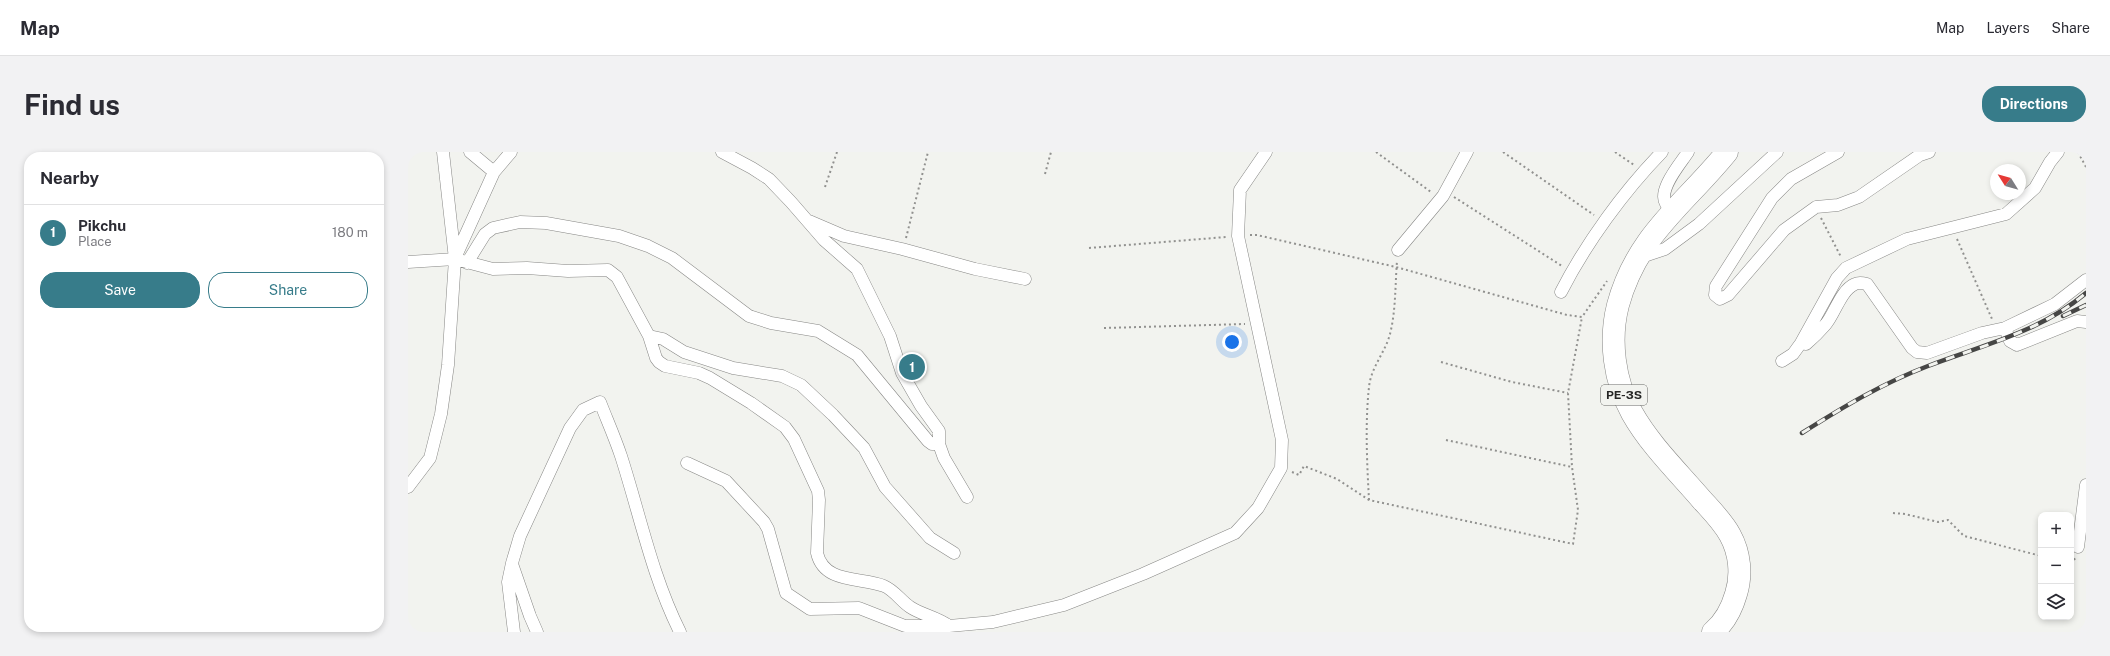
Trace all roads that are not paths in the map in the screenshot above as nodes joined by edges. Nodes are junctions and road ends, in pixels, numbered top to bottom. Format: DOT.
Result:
graph roads {
  1 [pos="443,152"];
  2 [pos="470,152"];
  3 [pos="511,152"];
  4 [pos="722,152"];
  5 [pos="1266,152"];
  6 [pos="1467,152"];
  7 [pos="1662,152"];
  8 [pos="1688,152"];
  9 [pos="1727,152"];
  10 [pos="1777,152"];
  11 [pos="1838,152"];
  12 [pos="1929,152"];
  13 [pos="2058,152"];
  14 [pos="494,172"];
  15 [pos="1673,210"];
  16 [pos="806,220"];
  17 [pos="1398,250"];
  18 [pos="454,259"];
  19 [pos="1635,259"];
  20 [pos="408,262"];
  21 [pos="467,263"];
  22 [pos="1025,279"];
  23 [pos="2086,280"];
  24 [pos="1561,292"];
  25 [pos="2086,322"];
  26 [pos="2001,329"];
  27 [pos="649,336"];
  28 [pos="1801,343"];
  29 [pos="1782,361"];
  30 [pos="939,444"];
  31 [pos="687,463"];
  32 [pos="2086,485"];
  33 [pos="408,487"];
  34 [pos="967,497"];
  35 [pos="2078,547"];
  36 [pos="954,553"];
  37 [pos="512,563"];
  38 [pos="949,626"];
  39 [pos="514,632"];
  40 [pos="537,632"];
  41 [pos="680,632"];
  42 [pos="1713,632"];
  1 -- 18 [label="street"];
  2 -- 14 [label="street"];
  3 -- 14 [label="street"];
  4 -- 16 [label="street"];
  5 -- 38 [label="street"];
  6 -- 17 [label="street"];
  7 -- 24 [label="street"];
  8 -- 15 [label="street"];
  9 -- 15 [label="highway, PE-3S"];
  10 -- 19 [label="street"];
  11 -- 12 [label="street"];
  13 -- 28 [label="street"];
  14 -- 18 [label="street"];
  15 -- 19 [label="highway, PE-3S"];
  16 -- 22 [label="street"];
  16 -- 30 [label="street"];
  18 -- 20 [label="street"];
  18 -- 21 [label="street"];
  18 -- 33 [label="street"];
  19 -- 42 [label="highway, PE-3S"];
  21 -- 27 [label="street"];
  21 -- 30 [label="street"];
  23 -- 26 [label="street"];
  25 -- 26 [label="street"];
  26 -- 28 [label="street"];
  27 -- 36 [label="street"];
  27 -- 38 [label="street"];
  28 -- 29 [label="street"];
  30 -- 34 [label="street"];
  31 -- 38 [label="street"];
  32 -- 35 [label="street"];
  37 -- 39 [label="street"];
  37 -- 40 [label="street"];
  37 -- 41 [label="street"];
}
